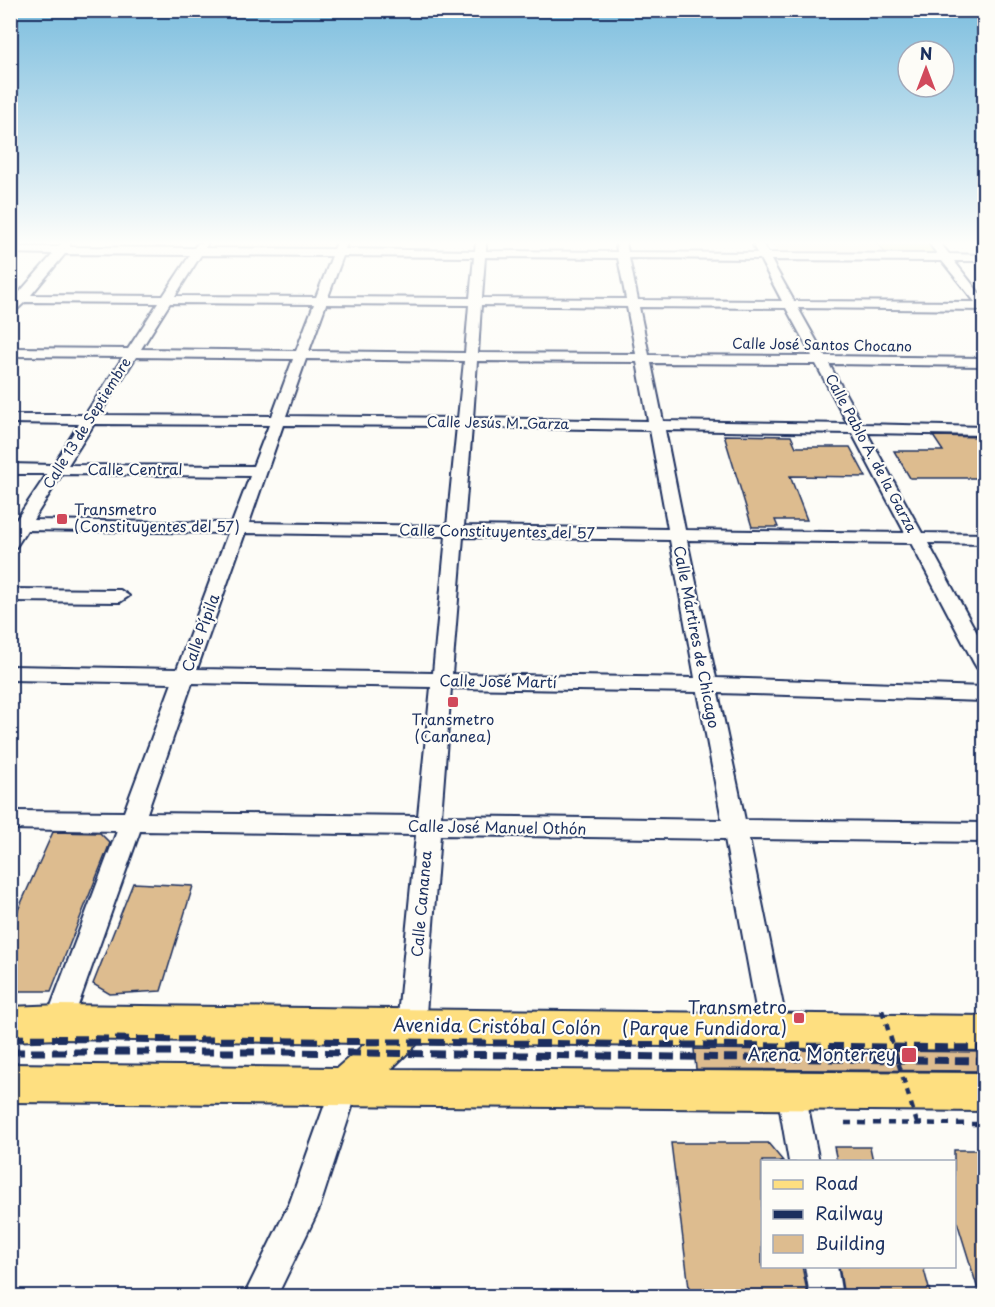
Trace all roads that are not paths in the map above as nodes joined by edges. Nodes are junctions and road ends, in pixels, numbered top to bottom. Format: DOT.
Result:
graph roads {
  1 [pos="163,304"];
  2 [pos="320,304"];
  3 [pos="474,304"];
  4 [pos="630,304"];
  5 [pos="791,304"];
  6 [pos="854,304"];
  7 [pos="984,306"];
  8 [pos="10,352"];
  9 [pos="131,353"];
  10 [pos="301,355"];
  11 [pos="469,357"];
  12 [pos="641,357"];
  13 [pos="821,359"];
  14 [pos="984,362"];
  15 [pos="10,419"];
  16 [pos="90,420"];
  17 [pos="277,421"];
  18 [pos="464,422"];
  19 [pos="655,426"];
  20 [pos="859,429"];
  21 [pos="984,431"];
  22 [pos="10,469"];
  23 [pos="58,469"];
  24 [pos="259,471"];
  25 [pos="16,525"];
  26 [pos="239,529"];
  27 [pos="455,532"];
  28 [pos="677,535"];
  29 [pos="915,538"];
  30 [pos="984,539"];
  31 [pos="10,543"];
  32 [pos="10,595"];
  33 [pos="120,596"];
  34 [pos="984,663"];
  35 [pos="10,672"];
  36 [pos="186,675"];
  37 [pos="441,681"];
  38 [pos="706,685"];
  39 [pos="984,694"];
  40 [pos="10,820"];
  41 [pos="129,823"];
  42 [pos="429,827"];
  43 [pos="734,830"];
  44 [pos="984,833"];
  45 [pos="10,1015"];
  46 [pos="59,1022"];
  47 [pos="10,1024"];
  48 [pos="411,1026"];
  49 [pos="774,1030"];
  50 [pos="984,1033"];
  51 [pos="19,1085"];
  52 [pos="345,1086"];
  53 [pos="791,1092"];
  54 [pos="984,1108"];
  55 [pos="804,1160"];
  56 [pos="821,1268"];
  57 [pos="260,1296"];
  58 [pos="826,1296"];
  1 -- 9 [label="street, Calle 13 de Septiembre"];
  2 -- 10 [label="street, Calle Pípila"];
  3 -- 11 [label="street, Calle Cananea"];
  4 -- 12 [label="street, Calle Mártires de Chicago"];
  5 -- 13 [label="street, Calle Pablo A. de la Garza"];
  6 -- 7 [label="street"];
  8 -- 9 [label="street, Calle José Santos Chocano"];
  9 -- 10 [label="street, Calle José Santos Chocano"];
  9 -- 16 [label="street, Calle 13 de Septiembre"];
  10 -- 11 [label="street, Calle José Santos Chocano"];
  10 -- 17 [label="street, Calle Pípila"];
  11 -- 12 [label="street, Calle José Santos Chocano"];
  11 -- 18 [label="street, Calle Cananea"];
  12 -- 13 [label="street, Calle José Santos Chocano"];
  12 -- 19 [label="street, Calle Mártires de Chicago"];
  13 -- 14 [label="street, Calle José Santos Chocano"];
  13 -- 20 [label="street, Calle Pablo A. de la Garza"];
  15 -- 16 [label="street, Calle Jesús M. Garza"];
  16 -- 17 [label="street, Calle Jesús M. Garza"];
  16 -- 23 [label="street, Calle 13 de Septiembre"];
  17 -- 18 [label="street, Calle Jesús M. Garza"];
  17 -- 24 [label="street, Calle Pípila"];
  18 -- 19 [label="street, Calle Jesús M. Garza"];
  18 -- 27 [label="street, Calle Cananea"];
  19 -- 20 [label="street, Calle Jesús M. Garza"];
  19 -- 28 [label="street, Calle Mártires de Chicago"];
  20 -- 21 [label="street, Calle Jesús M. Garza"];
  20 -- 29 [label="street, Calle Pablo A. de la Garza"];
  22 -- 23 [label="street, Calle Central"];
  23 -- 24 [label="street, Calle Central"];
  23 -- 25 [label="street, Calle 13 de Septiembre"];
  24 -- 26 [label="street, Calle Pípila"];
  25 -- 26 [label="street, Calle Constituyentes del 57"];
  25 -- 31 [label="street, Calle 13 de Septiembre"];
  26 -- 27 [label="street, Calle Constituyentes del 57"];
  26 -- 36 [label="street, Calle Pípila"];
  27 -- 28 [label="street, Calle Constituyentes del 57"];
  27 -- 37 [label="street, Calle Cananea"];
  28 -- 29 [label="street, Calle Constituyentes del 57"];
  28 -- 38 [label="street, Calle Mártires de Chicago"];
  29 -- 30 [label="street, Calle Constituyentes del 57"];
  29 -- 34 [label="street, Calle Pablo A. de la Garza"];
  32 -- 33 [label="street"];
  35 -- 36 [label="street, Calle José Martí"];
  36 -- 37 [label="street, Calle José Martí"];
  36 -- 41 [label="street, Calle Pípila"];
  37 -- 38 [label="street, Calle José Martí"];
  37 -- 42 [label="street, Calle Cananea"];
  38 -- 39 [label="street, Calle José Martí"];
  38 -- 43 [label="street, Calle Mártires de Chicago"];
  40 -- 41 [label="street, Calle José Manuel Othón"];
  41 -- 42 [label="street, Calle José Manuel Othón"];
  41 -- 46 [label="street, Calle Pípila"];
  42 -- 43 [label="street, Calle José Manuel Othón"];
  42 -- 48 [label="street, Calle Cananea"];
  43 -- 44 [label="street, Calle José Manuel Othón"];
  43 -- 49 [label="street, Calle Mártires de Chicago"];
  45 -- 46 [label="main road"];
  46 -- 47 [label="main road, Avenida Cristóbal Colón"];
  46 -- 48 [label="main road, Avenida Cristóbal Colón"];
  48 -- 49 [label="main road, Avenida Cristóbal Colón"];
  48 -- 52 [label="main road"];
  49 -- 50 [label="main road, Avenida Cristóbal Colón"];
  51 -- 52 [label="main road"];
  52 -- 53 [label="main road"];
  52 -- 57 [label="street"];
  53 -- 54 [label="main road"];
  53 -- 55 [label="street"];
  56 -- 58 [label="street"];
}
